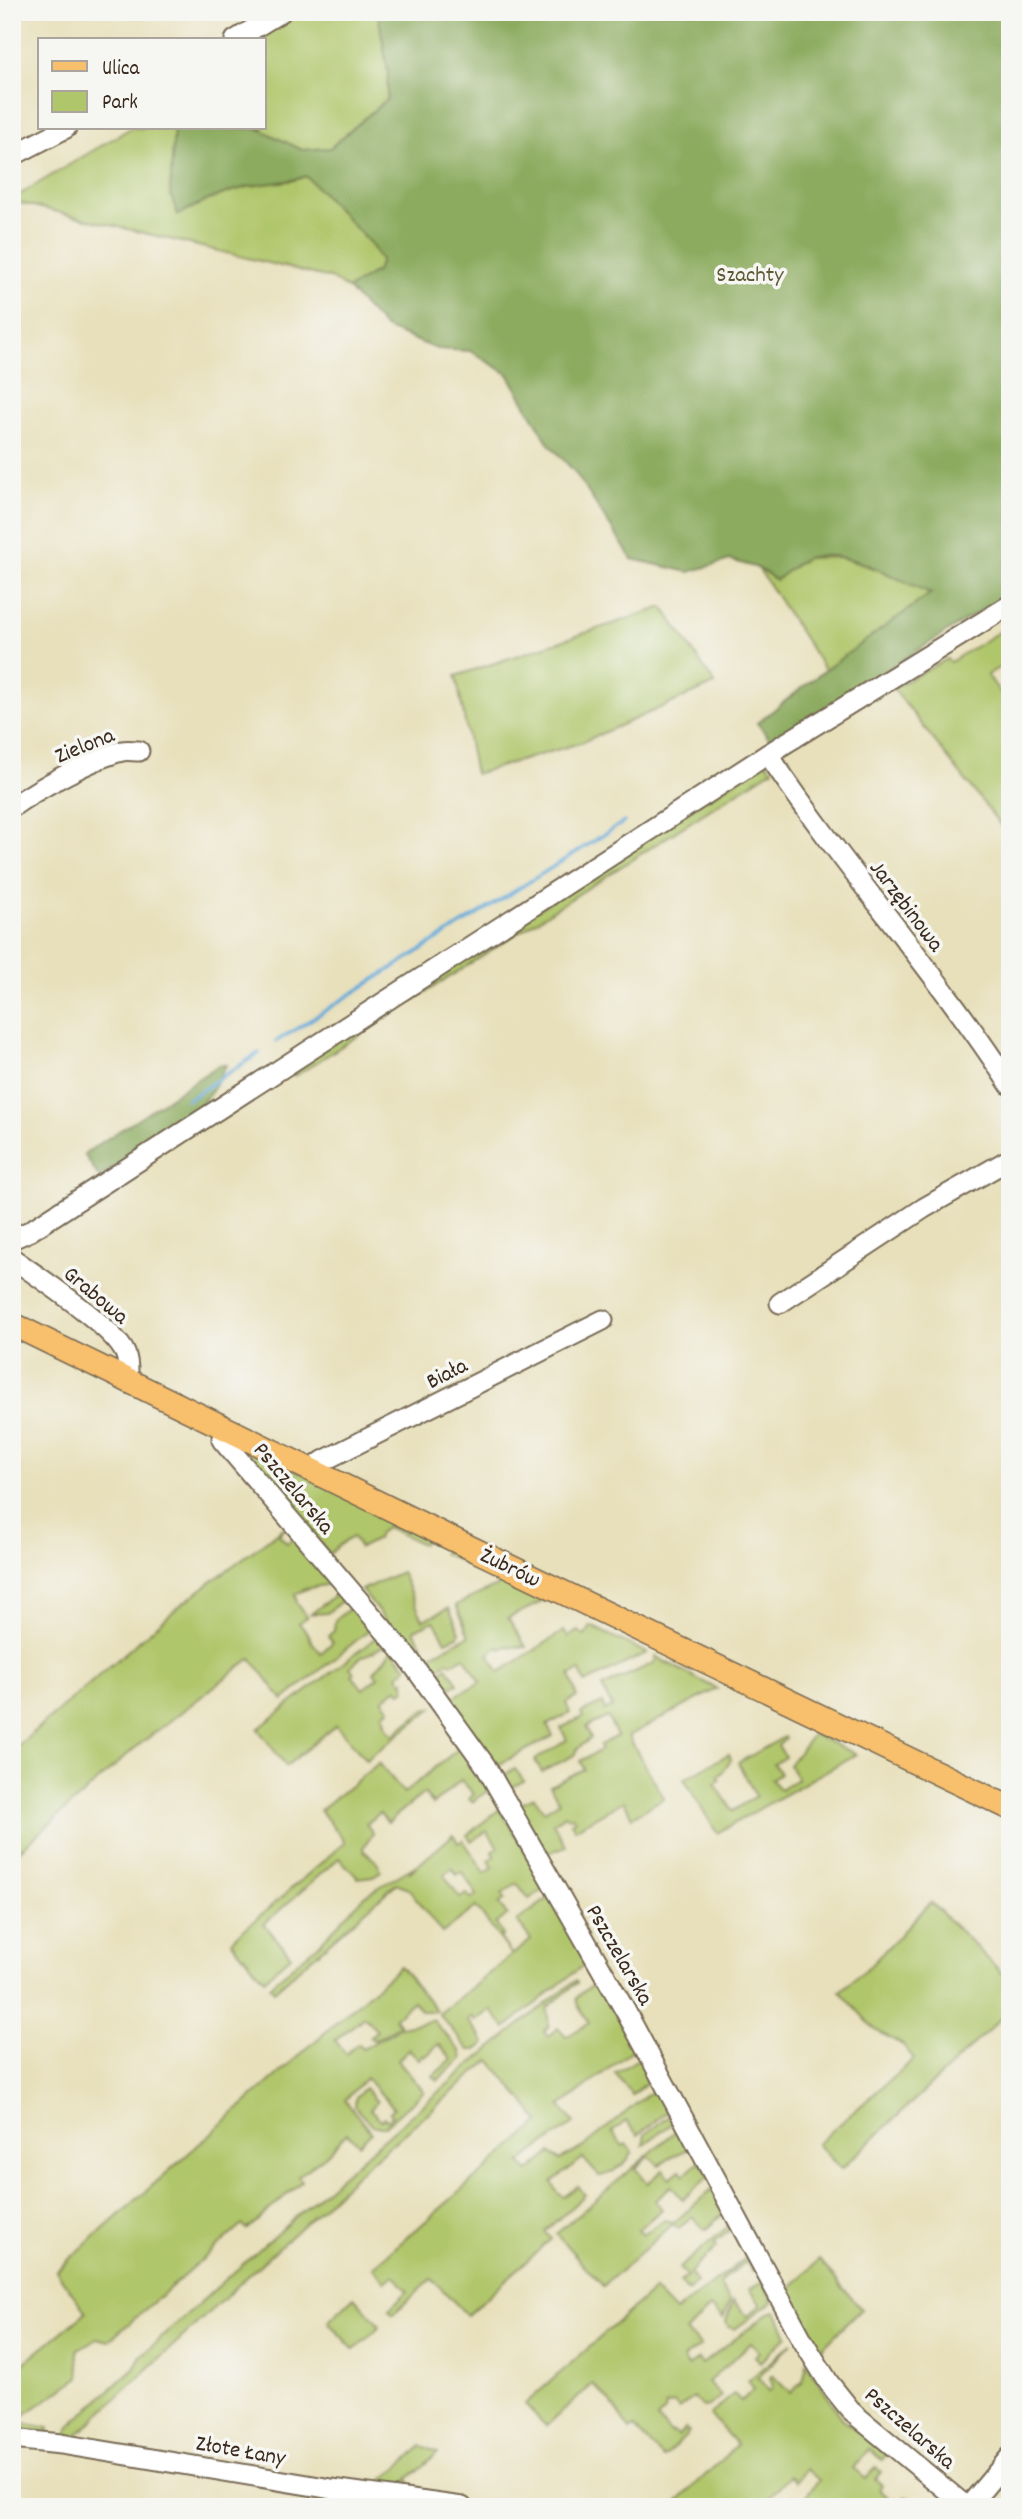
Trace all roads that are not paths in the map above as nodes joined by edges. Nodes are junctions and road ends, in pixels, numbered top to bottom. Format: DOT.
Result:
graph roads {
  1 [pos="281,12"];
  2 [pos="238,38"];
  3 [pos="62,130"];
  4 [pos="12,156"];
  5 [pos="1010,605"];
  6 [pos="139,751"];
  7 [pos="768,754"];
  8 [pos="12,807"];
  9 [pos="1010,1085"];
  10 [pos="1010,1159"];
  11 [pos="12,1239"];
  12 [pos="12,1258"];
  13 [pos="780,1303"];
  14 [pos="603,1320"];
  15 [pos="12,1324"];
  16 [pos="128,1380"];
  17 [pos="223,1428"];
  18 [pos="311,1470"];
  19 [pos="1010,1808"];
  20 [pos="12,2439"];
  21 [pos="1010,2457"];
  22 [pos="462,2507"];
  23 [pos="967,2507"];
  1 -- 2 [label="street"];
  3 -- 4 [label="street"];
  5 -- 7 [label="street"];
  6 -- 8 [label="street, Zielona"];
  7 -- 9 [label="street, Jarzębinowa"];
  7 -- 11 [label="street"];
  10 -- 13 [label="street"];
  12 -- 16 [label="street, Grabowa"];
  14 -- 18 [label="street, Biała"];
  15 -- 16 [label="main road, Żubrów"];
  16 -- 17 [label="main road, Żubrów"];
  17 -- 18 [label="main road, Żubrów"];
  17 -- 23 [label="street, Pszczelarska"];
  18 -- 19 [label="main road, Żubrów"];
  20 -- 22 [label="street, Złote Łany"];
  21 -- 23 [label="street"];
}
